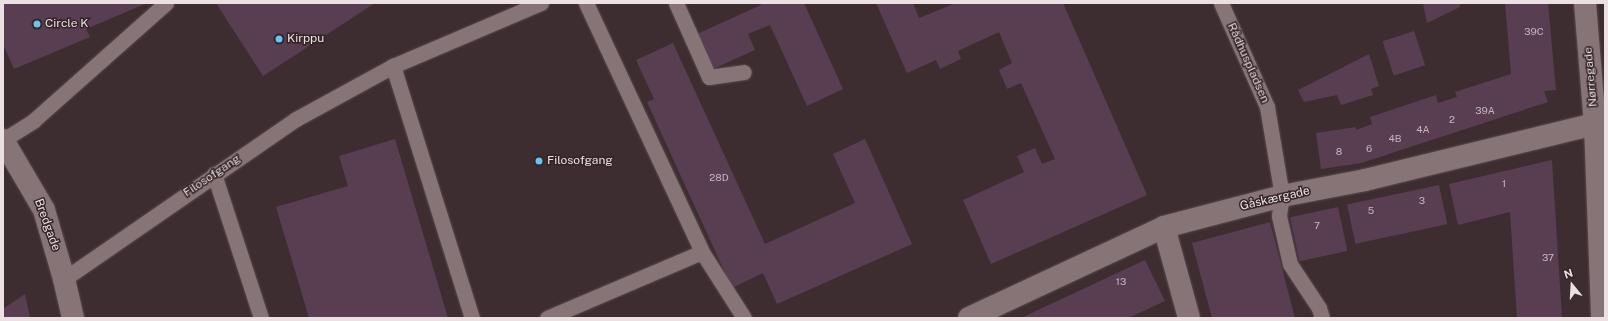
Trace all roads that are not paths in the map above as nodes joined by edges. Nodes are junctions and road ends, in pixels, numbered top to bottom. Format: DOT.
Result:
graph roads {
  1 [pos="166,3"];
  2 [pos="541,3"];
  3 [pos="586,3"];
  4 [pos="676,3"];
  5 [pos="1221,3"];
  6 [pos="1585,3"];
  7 [pos="393,66"];
  8 [pos="744,72"];
  9 [pos="1595,124"];
  10 [pos="3,140"];
  11 [pos="214,174"];
  12 [pos="1282,196"];
  13 [pos="1164,227"];
  14 [pos="702,252"];
  15 [pos="64,279"];
  16 [pos="72,318"];
  17 [pos="261,318"];
  18 [pos="472,318"];
  19 [pos="547,318"];
  20 [pos="744,318"];
  21 [pos="969,318"];
  22 [pos="1189,318"];
  23 [pos="1322,318"];
  24 [pos="1602,318"];
  1 -- 10 [label="lane"];
  2 -- 7 [label="lane, Filosofgang"];
  3 -- 14 [label="lane"];
  4 -- 8 [label="lane"];
  5 -- 12 [label="lane, Rådhuspladsen"];
  6 -- 9 [label="street, Nørregade"];
  7 -- 11 [label="lane, Filosofgang"];
  7 -- 18 [label="lane"];
  9 -- 12 [label="street, Gåskærgade"];
  9 -- 24 [label="street, Nørregade"];
  10 -- 15 [label="street, Bredgade"];
  11 -- 15 [label="lane, Filosofgang"];
  11 -- 17 [label="lane"];
  12 -- 13 [label="street, Gåskærgade"];
  12 -- 23 [label="lane, Rådhuspladsen"];
  13 -- 21 [label="street, Gåskærgade"];
  13 -- 22 [label="street"];
  14 -- 19 [label="lane"];
  14 -- 20 [label="lane"];
  15 -- 16 [label="street, Bredgade"];
}
